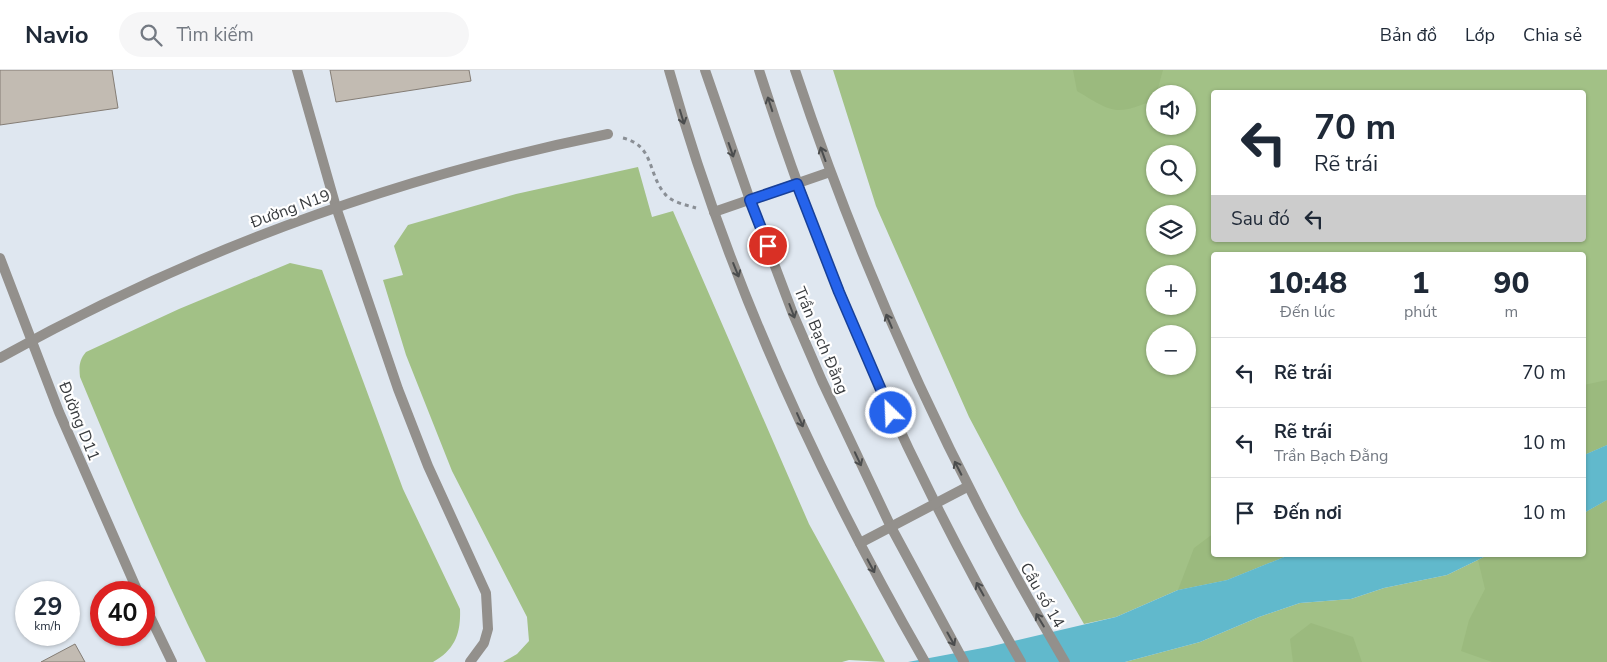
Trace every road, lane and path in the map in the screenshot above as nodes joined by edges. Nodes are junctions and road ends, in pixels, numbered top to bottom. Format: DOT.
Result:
graph roads {
  1 [pos="296,70"];
  2 [pos="669,70"];
  3 [pos="705,70"];
  4 [pos="759,70"];
  5 [pos="795,70"];
  6 [pos="608,134"];
  7 [pos="830,172"];
  8 [pos="797,184"];
  9 [pos="750,200"];
  10 [pos="336,207"];
  11 [pos="714,212"];
  12 [pos="0,258"];
  13 [pos="30,341"];
  14 [pos="0,358"];
  15 [pos="967,487"];
  16 [pos="935,504"];
  17 [pos="891,527"];
  18 [pos="860,543"];
  19 [pos="133,581"];
  20 [pos="155,627"];
  21 [pos="172,662"];
  22 [pos="470,662"];
  23 [pos="925,662"];
  24 [pos="964,662"];
  25 [pos="1021,662"];
  26 [pos="1064,662"];
  1 -- 10 [label="street"];
  2 -- 11 [label="street, one-way"];
  3 -- 9 [label="street, Trần Bạch Đằng, one-way"];
  8 -- 4 [label="street, Trần Bạch Đằng, one-way"];
  7 -- 5 [label="street, Cầu số 14, one-way"];
  6 -- 10 [label="street, Đường N19"];
  6 -- 11 [label="path"];
  7 -- 8 [label="street"];
  15 -- 7 [label="street, Cầu số 14, one-way"];
  8 -- 9 [label="street"];
  8 -- 16 [label="street, Trần Bạch Đằng"];
  9 -- 11 [label="street"];
  9 -- 17 [label="street, Trần Bạch Đằng, one-way"];
  10 -- 13 [label="street, Đường N19"];
  10 -- 22 [label="street"];
  11 -- 18 [label="street, one-way"];
  12 -- 13 [label="street, Đường D11"];
  13 -- 14 [label="street, Đường N19"];
  13 -- 19 [label="street, Đường D11"];
  15 -- 16 [label="street"];
  26 -- 15 [label="street, Cầu số 14, one-way"];
  16 -- 17 [label="street"];
  25 -- 16 [label="street, Trần Bạch Đằng, one-way"];
  17 -- 18 [label="street"];
  17 -- 24 [label="street, Trần Bạch Đằng, one-way"];
  18 -- 23 [label="street, one-way"];
  20 -- 21 [label="street"];
}
